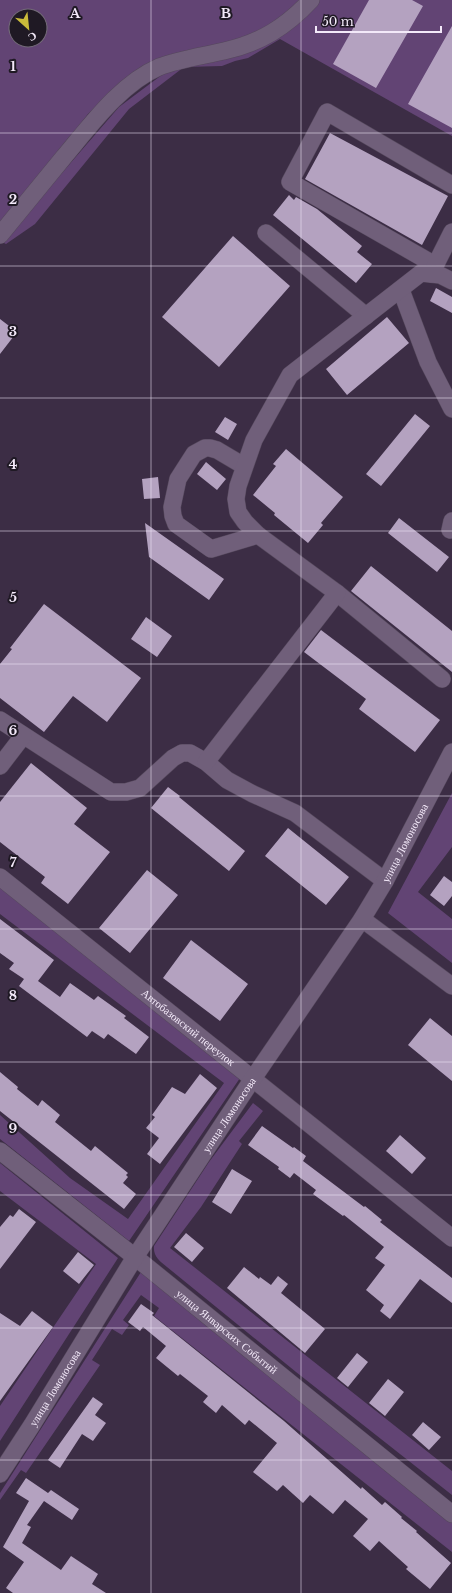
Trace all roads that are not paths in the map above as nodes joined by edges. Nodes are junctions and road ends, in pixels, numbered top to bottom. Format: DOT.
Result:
graph roads {
  1 [pos="311,0"];
  2 [pos="452,185"];
  3 [pos="452,232"];
  4 [pos="266,233"];
  5 [pos="0,235"];
  6 [pos="433,270"];
  7 [pos="452,281"];
  8 [pos="401,290"];
  9 [pos="366,316"];
  10 [pos="452,409"];
  11 [pos="244,466"];
  12 [pos="258,535"];
  13 [pos="337,594"];
  14 [pos="442,679"];
  15 [pos="0,720"];
  16 [pos="23,736"];
  17 [pos="452,752"];
  18 [pos="206,762"];
  19 [pos="0,766"];
  20 [pos="0,877"];
  21 [pos="385,881"];
  22 [pos="362,919"];
  23 [pos="452,986"];
  24 [pos="252,1080"];
  25 [pos="0,1151"];
  26 [pos="452,1238"];
  27 [pos="135,1256"];
  28 [pos="0,1474"];
  29 [pos="452,1514"];
  1 -- 5 [label="street"];
  2 -- 6 [label="street"];
  3 -- 6 [label="street"];
  4 -- 9 [label="street"];
  6 -- 7 [label="street"];
  6 -- 8 [label="street"];
  8 -- 9 [label="street"];
  8 -- 10 [label="street"];
  9 -- 11 [label="street"];
  11 -- 12 [label="street"];
  11 -- 12 [label="street"];
  12 -- 13 [label="street"];
  13 -- 14 [label="street"];
  13 -- 18 [label="street"];
  15 -- 16 [label="street"];
  16 -- 18 [label="street"];
  16 -- 19 [label="street"];
  17 -- 21 [label="street, улица Ломоносова"];
  18 -- 21 [label="street"];
  20 -- 24 [label="street, Автобазовский переулок"];
  21 -- 22 [label="street, улица Ломоносова"];
  22 -- 23 [label="street"];
  22 -- 24 [label="street, улица Ломоносова"];
  24 -- 26 [label="street, Автобазовский переулок"];
  24 -- 27 [label="street, улица Ломоносова"];
  25 -- 27 [label="street, улица Январских Событий"];
  27 -- 28 [label="street, улица Ломоносова"];
  27 -- 29 [label="street, улица Январских Событий"];
}
